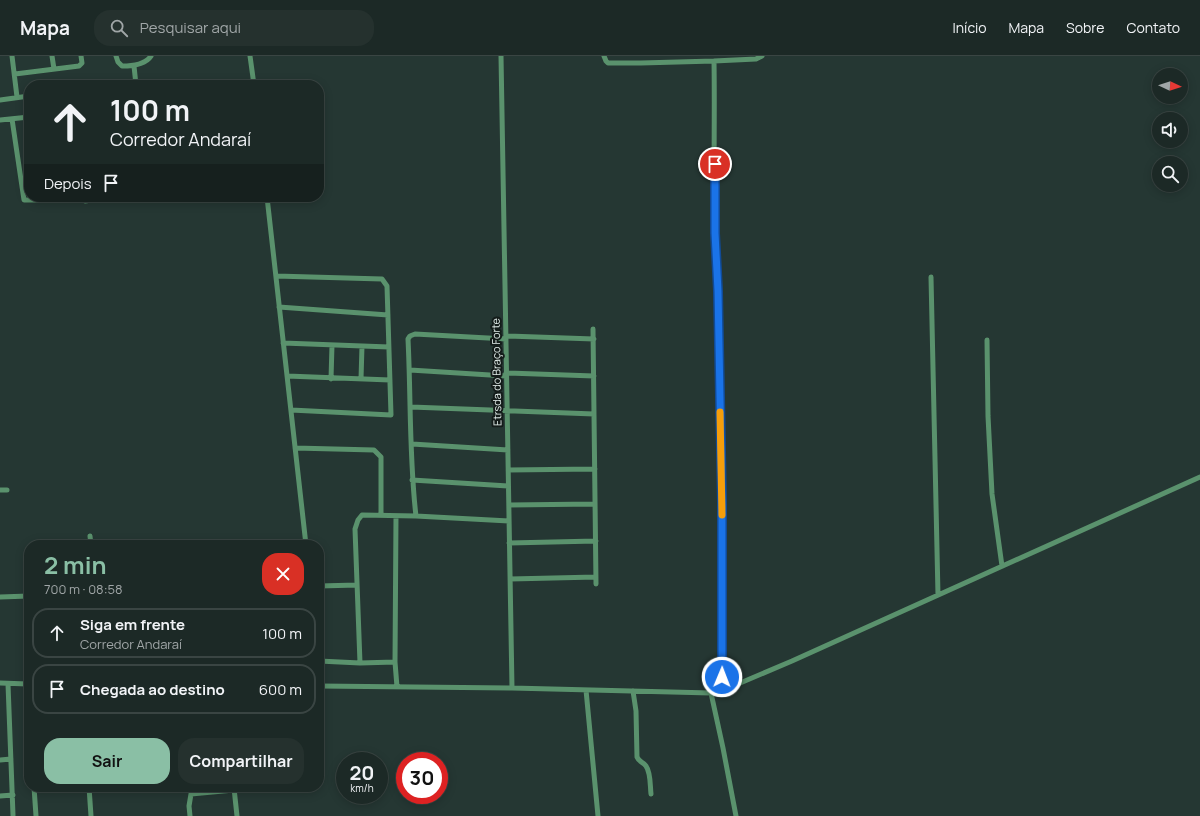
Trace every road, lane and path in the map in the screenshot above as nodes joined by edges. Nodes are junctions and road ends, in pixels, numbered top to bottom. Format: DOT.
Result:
graph roads {
  1 [pos="12,56"];
  2 [pos="52,56"];
  3 [pos="81,56"];
  4 [pos="116,56"];
  5 [pos="151,56"];
  6 [pos="250,56"];
  7 [pos="500,56"];
  8 [pos="604,56"];
  9 [pos="762,56"];
  10 [pos="714,61"];
  11 [pos="134,66"];
  12 [pos="54,69"];
  13 [pos="15,74"];
  14 [pos="135,80"];
  15 [pos="253,80"];
  16 [pos="24,97"];
  17 [pos="17,98"];
  18 [pos="0,100"];
  19 [pos="24,118"];
  20 [pos="12,119"];
  21 [pos="0,120"];
  22 [pos="24,200"];
  23 [pos="268,202"];
  24 [pos="276,276"];
  25 [pos="931,277"];
  26 [pos="279,307"];
  27 [pos="388,315"];
  28 [pos="593,329"];
  29 [pos="506,338"];
  30 [pos="594,339"];
  31 [pos="987,340"];
  32 [pos="283,343"];
  33 [pos="332,345"];
  34 [pos="362,346"];
  35 [pos="389,347"];
  36 [pos="410,370"];
  37 [pos="506,375"];
  38 [pos="287,376"];
  39 [pos="594,376"];
  40 [pos="331,379"];
  41 [pos="361,379"];
  42 [pos="390,380"];
  43 [pos="411,407"];
  44 [pos="291,410"];
  45 [pos="507,411"];
  46 [pos="594,414"];
  47 [pos="412,444"];
  48 [pos="295,448"];
  49 [pos="508,450"];
  50 [pos="595,469"];
  51 [pos="508,470"];
  52 [pos="1200,477"];
  53 [pos="412,480"];
  54 [pos="508,486"];
  55 [pos="0,490"];
  56 [pos="8,490"];
  57 [pos="595,504"];
  58 [pos="509,505"];
  59 [pos="381,516"];
  60 [pos="396,516"];
  61 [pos="416,516"];
  62 [pos="509,521"];
  63 [pos="90,536"];
  64 [pos="90,540"];
  65 [pos="305,540"];
  66 [pos="596,541"];
  67 [pos="509,543"];
  68 [pos="1002,566"];
  69 [pos="596,577"];
  70 [pos="510,579"];
  71 [pos="357,584"];
  72 [pos="596,584"];
  73 [pos="324,586"];
  74 [pos="938,595"];
  75 [pos="24,596"];
  76 [pos="0,597"];
  77 [pos="324,661"];
  78 [pos="395,662"];
  79 [pos="360,663"];
  80 [pos="0,683"];
  81 [pos="8,684"];
  82 [pos="24,684"];
  83 [pos="324,686"];
  84 [pos="397,687"];
  85 [pos="512,688"];
  86 [pos="586,690"];
  87 [pos="722,690"];
  88 [pos="633,691"];
  89 [pos="711,693"];
  90 [pos="11,759"];
  91 [pos="0,760"];
  92 [pos="34,792"];
  93 [pos="90,792"];
  94 [pos="205,792"];
  95 [pos="234,792"];
  96 [pos="651,794"];
  97 [pos="12,795"];
  98 [pos="0,796"];
  99 [pos="13,815"];
  100 [pos="36,816"];
  101 [pos="91,816"];
  102 [pos="190,816"];
  103 [pos="237,816"];
  104 [pos="598,816"];
  105 [pos="736,816"];
  1 -- 13 [label="street"];
  2 -- 12 [label="street"];
  3 -- 12 [label="street"];
  4 -- 11 [label="street"];
  5 -- 11 [label="street"];
  6 -- 15 [label="street"];
  7 -- 29 [label="street, Etrsda do Braço Forte"];
  8 -- 10 [label="street"];
  9 -- 10 [label="street"];
  10 -- 87 [label="street"];
  11 -- 14 [label="street"];
  12 -- 13 [label="street"];
  13 -- 17 [label="street"];
  16 -- 17 [label="street"];
  17 -- 18 [label="street"];
  19 -- 20 [label="street"];
  20 -- 21 [label="street"];
  20 -- 22 [label="street"];
  23 -- 24 [label="street"];
  24 -- 26 [label="street"];
  24 -- 27 [label="street"];
  25 -- 74 [label="street"];
  26 -- 27 [label="street"];
  26 -- 32 [label="street"];
  27 -- 35 [label="street"];
  28 -- 30 [label="street"];
  29 -- 30 [label="street"];
  29 -- 36 [label="street"];
  29 -- 37 [label="street, Etrsda do Braço Forte"];
  30 -- 39 [label="street"];
  31 -- 68 [label="street"];
  32 -- 33 [label="street"];
  32 -- 38 [label="street"];
  33 -- 34 [label="street"];
  33 -- 40 [label="street"];
  34 -- 35 [label="street"];
  34 -- 41 [label="street"];
  35 -- 42 [label="street"];
  36 -- 37 [label="street"];
  36 -- 43 [label="street"];
  37 -- 39 [label="street"];
  37 -- 45 [label="street, Etrsda do Braço Forte"];
  38 -- 40 [label="street"];
  38 -- 44 [label="street"];
  39 -- 46 [label="street"];
  40 -- 41 [label="street"];
  41 -- 42 [label="street"];
  42 -- 44 [label="street"];
  43 -- 45 [label="street"];
  43 -- 47 [label="street"];
  44 -- 48 [label="street"];
  45 -- 46 [label="street"];
  45 -- 49 [label="street, Etrsda do Braço Forte"];
  46 -- 50 [label="street"];
  47 -- 49 [label="street"];
  47 -- 53 [label="street"];
  48 -- 59 [label="street"];
  48 -- 65 [label="street"];
  49 -- 51 [label="street, Etrsda do Braço Forte"];
  50 -- 51 [label="street"];
  50 -- 57 [label="street"];
  51 -- 54 [label="street, Etrsda do Braço Forte"];
  52 -- 68 [label="street"];
  53 -- 54 [label="street"];
  53 -- 61 [label="street"];
  54 -- 58 [label="street, Etrsda do Braço Forte"];
  55 -- 56 [label="street"];
  57 -- 58 [label="street"];
  57 -- 66 [label="street"];
  58 -- 62 [label="street, Etrsda do Braço Forte"];
  59 -- 60 [label="street"];
  59 -- 71 [label="street"];
  60 -- 61 [label="street"];
  60 -- 78 [label="street"];
  61 -- 62 [label="street"];
  62 -- 67 [label="street, Etrsda do Braço Forte"];
  63 -- 64 [label="street"];
  66 -- 67 [label="street"];
  66 -- 69 [label="street"];
  67 -- 70 [label="street, Etrsda do Braço Forte"];
  68 -- 74 [label="street"];
  69 -- 70 [label="street"];
  69 -- 72 [label="street"];
  70 -- 85 [label="street, Etrsda do Braço Forte"];
  71 -- 73 [label="street"];
  71 -- 79 [label="street"];
  74 -- 87 [label="street"];
  75 -- 76 [label="street"];
  77 -- 79 [label="street"];
  78 -- 79 [label="street"];
  78 -- 84 [label="street"];
  80 -- 81 [label="street"];
  81 -- 82 [label="street"];
  81 -- 90 [label="street"];
  83 -- 84 [label="street"];
  84 -- 85 [label="street"];
  85 -- 86 [label="street"];
  86 -- 88 [label="street"];
  86 -- 104 [label="street"];
  87 -- 89 [label="street"];
  88 -- 89 [label="street"];
  88 -- 96 [label="street"];
  89 -- 105 [label="street"];
  90 -- 91 [label="street"];
  90 -- 97 [label="street"];
  92 -- 100 [label="street"];
  93 -- 101 [label="street"];
  94 -- 102 [label="street"];
  95 -- 103 [label="street"];
  97 -- 98 [label="street"];
  97 -- 99 [label="street"];
}
